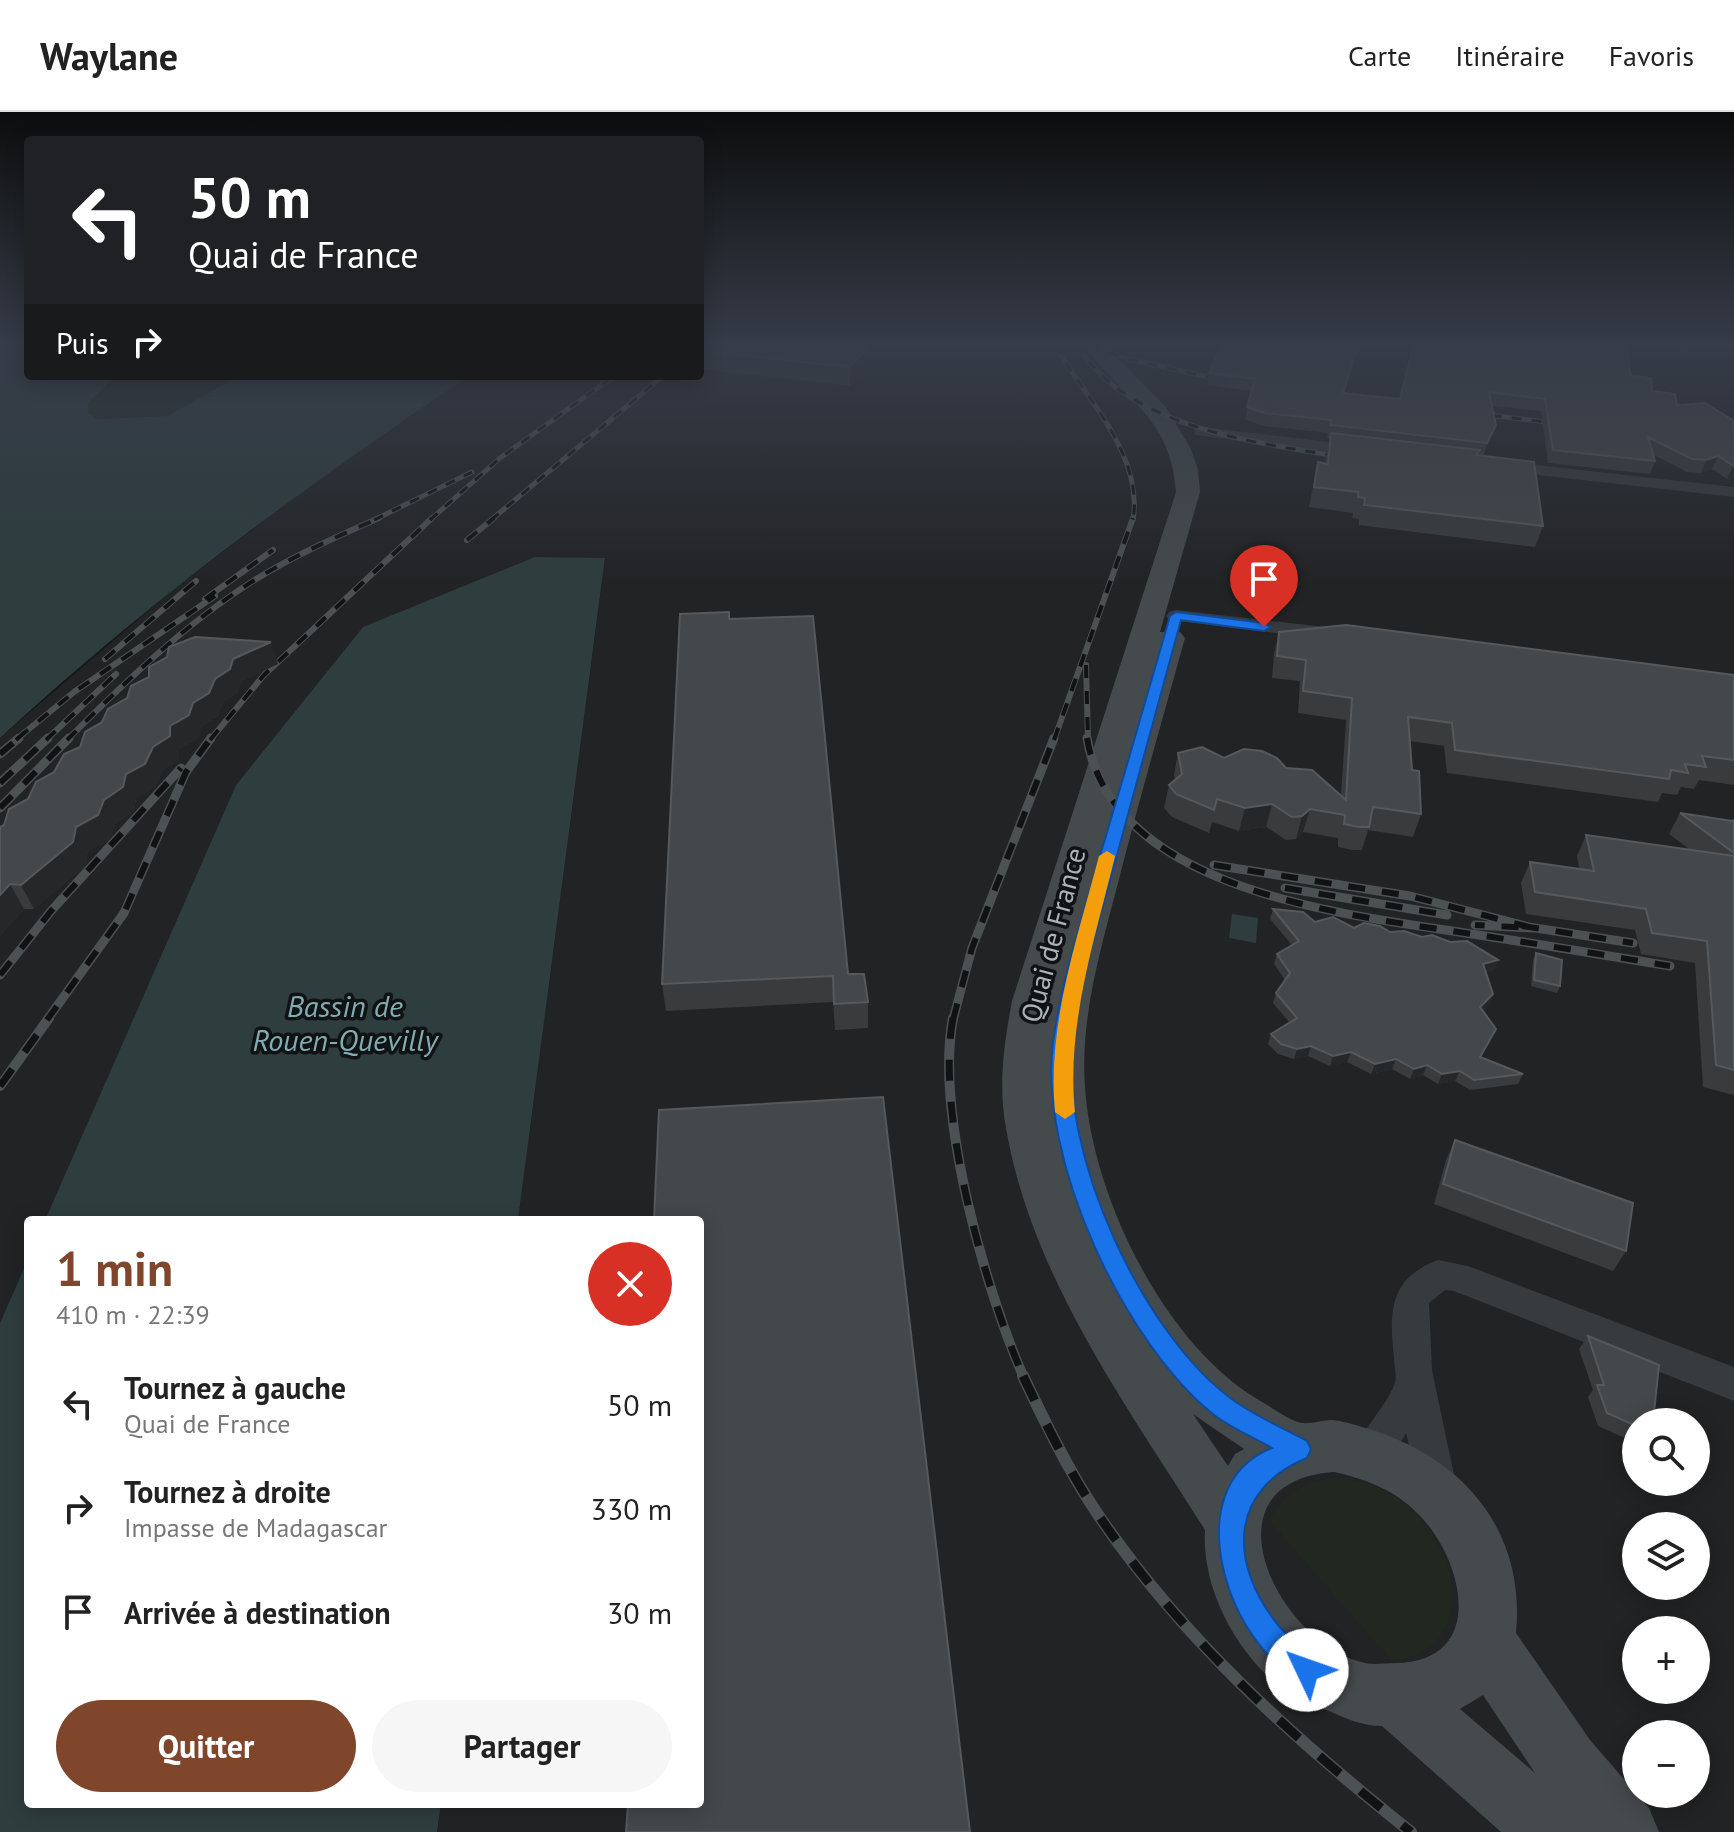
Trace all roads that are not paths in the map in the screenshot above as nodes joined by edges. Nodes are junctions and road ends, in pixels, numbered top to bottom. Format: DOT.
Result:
graph roads {
  1 [pos="1184,426"];
  2 [pos="1188,435"];
  3 [pos="1389,453"];
  4 [pos="1484,464"];
  5 [pos="1734,492"];
  6 [pos="1176,616"];
  7 [pos="1356,636"];
  8 [pos="1416,1382"];
  9 [pos="1734,1384"];
  10 [pos="1298,1449"];
  11 [pos="1372,1453"];
  12 [pos="1439,1494"];
  13 [pos="1232,1522"];
  14 [pos="1484,1639"];
  15 [pos="1398,1698"];
  16 [pos="1552,1832"];
  17 [pos="1625,1832"];
  1 -- 2 [label="main road"];
  2 -- 3 [label="street"];
  2 -- 6 [label="main road, Quai de France"];
  2 -- 13 [label="main road, Quai de France"];
  4 -- 5 [label="street"];
  6 -- 7 [label="street"];
  6 -- 10 [label="main road, Quai de France"];
  8 -- 9 [label="street"];
  8 -- 11 [label="street"];
  8 -- 12 [label="street"];
  10 -- 11 [label="main road"];
  10 -- 13 [label="main road"];
  11 -- 12 [label="main road"];
  12 -- 14 [label="main road"];
  13 -- 15 [label="main road"];
  14 -- 15 [label="main road"];
  14 -- 17 [label="main road"];
  15 -- 16 [label="main road"];
}
